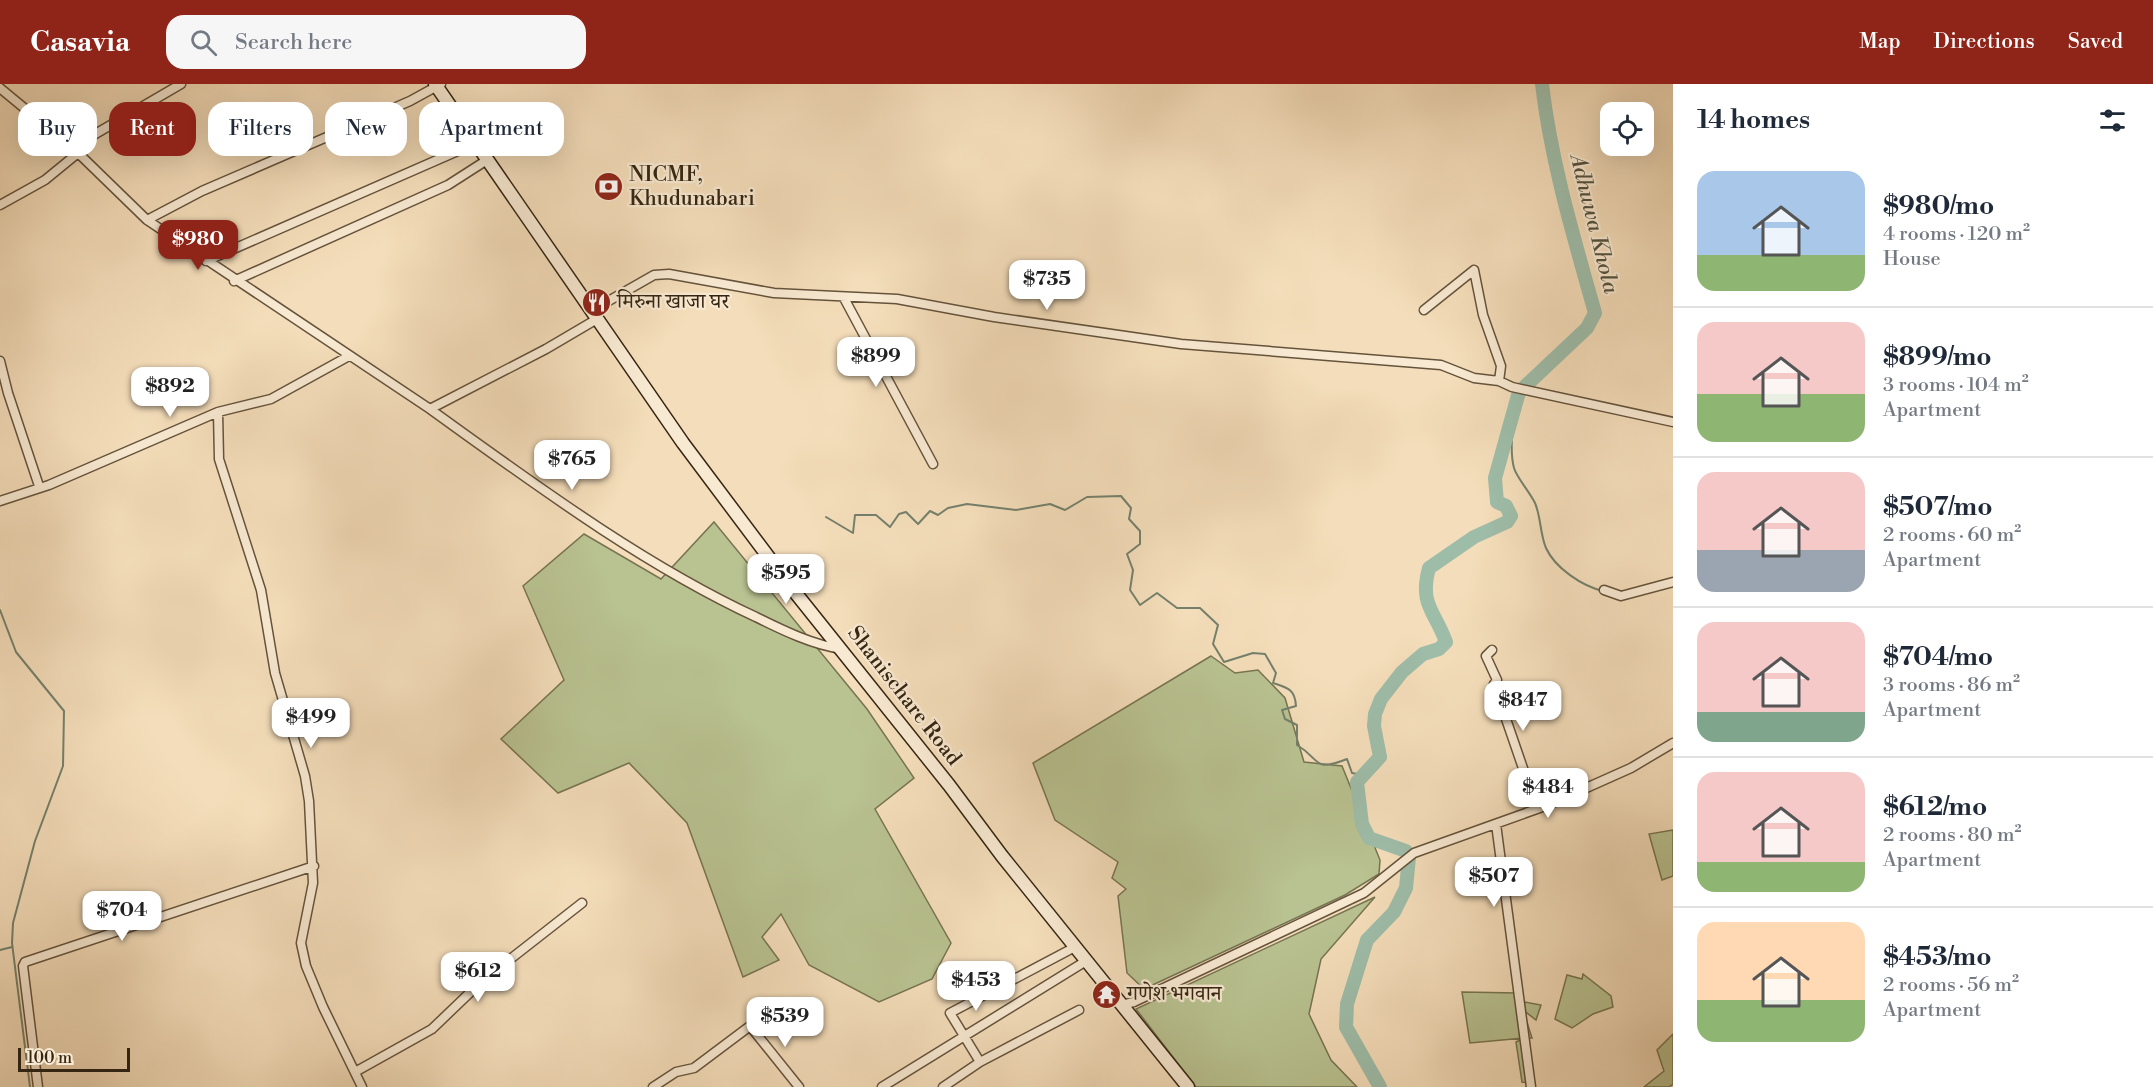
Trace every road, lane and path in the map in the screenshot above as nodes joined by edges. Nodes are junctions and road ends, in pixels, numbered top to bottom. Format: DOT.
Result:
graph roads {
  1 [pos="181,84"];
  2 [pos="438,85"];
  3 [pos="0,88"];
  4 [pos="449,102"];
  5 [pos="18,103"];
  6 [pos="97,134"];
  7 [pos="72,156"];
  8 [pos="81,156"];
  9 [pos="444,156"];
  10 [pos="485,156"];
  11 [pos="487,160"];
  12 [pos="0,205"];
  13 [pos="147,220"];
  14 [pos="206,261"];
  15 [pos="234,281"];
  16 [pos="844,298"];
  17 [pos="1424,310"];
  18 [pos="594,315"];
  19 [pos="349,356"];
  20 [pos="0,361"];
  21 [pos="1499,381"];
  22 [pos="430,409"];
  23 [pos="218,412"];
  24 [pos="1673,422"];
  25 [pos="933,464"];
  26 [pos="39,486"];
  27 [pos="0,501"];
  28 [pos="1673,582"];
  29 [pos="1604,590"];
  30 [pos="842,649"];
  31 [pos="1492,650"];
  32 [pos="1673,743"];
  33 [pos="1537,809"];
  34 [pos="1496,824"];
  35 [pos="314,866"];
  36 [pos="582,903"];
  37 [pos="1075,947"];
  38 [pos="1086,961"];
  39 [pos="1121,1005"];
  40 [pos="1080,1010"];
  41 [pos="963,1035"];
  42 [pos="980,1062"];
  43 [pos="355,1072"];
  44 [pos="38,1087"];
  45 [pos="362,1087"];
  46 [pos="652,1087"];
  47 [pos="800,1087"];
  48 [pos="882,1087"];
  49 [pos="943,1087"];
  50 [pos="1188,1087"];
  51 [pos="1531,1087"];
  1 -- 6 [label="street"];
  2 -- 4 [label="street, Shanischare Road"];
  2 -- 13 [label="street"];
  3 -- 5 [label="street"];
  7 -- 12 [label="street"];
  8 -- 13 [label="street"];
  9 -- 14 [label="street"];
  10 -- 11 [label="street, Shanischare Road"];
  11 -- 15 [label="street"];
  11 -- 18 [label="street, Shanischare Road"];
  13 -- 14 [label="street"];
  14 -- 15 [label="street"];
  15 -- 19 [label="street"];
  16 -- 18 [label="street"];
  16 -- 21 [label="street"];
  16 -- 25 [label="street"];
  17 -- 21 [label="street"];
  18 -- 22 [label="street"];
  18 -- 30 [label="street, Shanischare Road"];
  19 -- 22 [label="street"];
  19 -- 23 [label="street"];
  20 -- 26 [label="street"];
  21 -- 24 [label="street"];
  22 -- 30 [label="street"];
  23 -- 26 [label="street"];
  23 -- 35 [label="street"];
  26 -- 27 [label="street"];
  28 -- 29 [label="street"];
  30 -- 37 [label="street, Shanischare Road"];
  31 -- 33 [label="street"];
  32 -- 33 [label="street"];
  33 -- 34 [label="street"];
  34 -- 39 [label="street"];
  34 -- 51 [label="street"];
  35 -- 43 [label="street"];
  35 -- 44 [label="street"];
  36 -- 43 [label="street"];
  37 -- 38 [label="street, Shanischare Road"];
  37 -- 41 [label="street"];
  38 -- 39 [label="street, Shanischare Road"];
  38 -- 41 [label="street"];
  39 -- 50 [label="street, Shanischare Road"];
  40 -- 42 [label="street"];
  41 -- 42 [label="street"];
  41 -- 48 [label="street"];
  42 -- 49 [label="street"];
  43 -- 45 [label="street"];
  46 -- 47 [label="street"];
}
